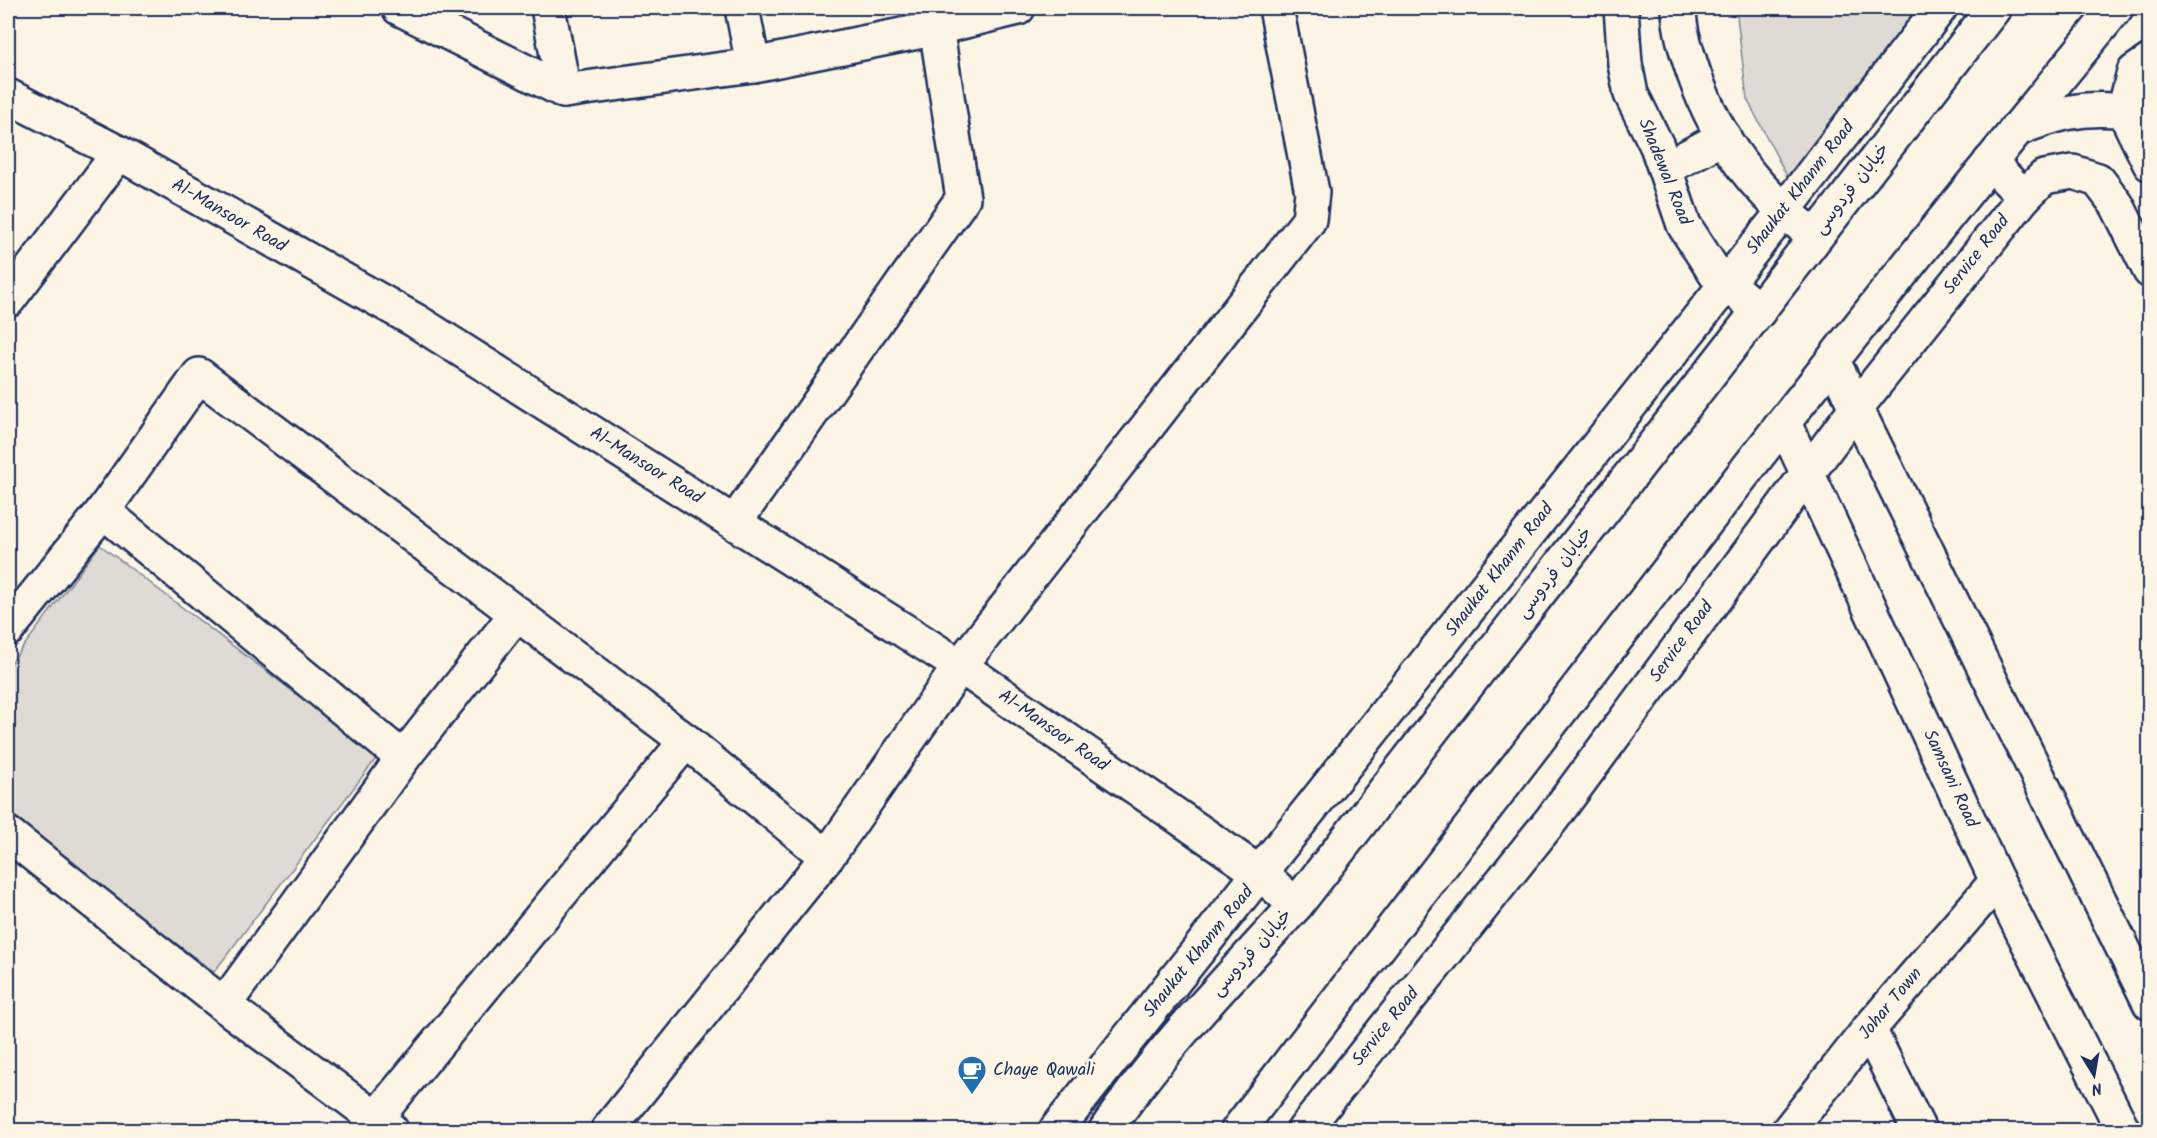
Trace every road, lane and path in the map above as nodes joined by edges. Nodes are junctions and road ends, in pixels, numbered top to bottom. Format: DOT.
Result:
graph roads {
  1 [pos="399,8"];
  2 [pos="548,8"];
  3 [pos="742,8"];
  4 [pos="1018,8"];
  5 [pos="1276,8"];
  6 [pos="1621,8"];
  7 [pos="1679,8"];
  8 [pos="1940,8"];
  9 [pos="1994,8"];
  10 [pos="2116,8"];
  11 [pos="935,18"];
  12 [pos="2150,61"];
  13 [pos="753,65"];
  14 [pos="564,91"];
  15 [pos="8,96"];
  16 [pos="2124,111"];
  17 [pos="2015,130"];
  18 [pos="1724,137"];
  19 [pos="118,153"];
  20 [pos="1990,162"];
  21 [pos="2150,164"];
  22 [pos="1666,168"];
  23 [pos="2024,197"];
  24 [pos="1783,212"];
  25 [pos="1815,236"];
  26 [pos="2150,271"];
  27 [pos="1726,284"];
  28 [pos="8,300"];
  29 [pos="1759,311"];
  30 [pos="1833,361"];
  31 [pos="1856,408"];
  32 [pos="1784,423"];
  33 [pos="1807,473"];
  34 [pos="104,511"];
  35 [pos="735,522"];
  36 [pos="517,613"];
  37 [pos="8,629"];
  38 [pos="960,666"];
  39 [pos="686,741"];
  40 [pos="404,758"];
  41 [pos="8,834"];
  42 [pos="827,857"];
  43 [pos="1261,874"];
  44 [pos="1997,881"];
  45 [pos="1296,905"];
  46 [pos="2150,1003"];
  47 [pos="224,1005"];
  48 [pos="1869,1029"];
  49 [pos="383,1124"];
  50 [pos="608,1131"];
  51 [pos="1056,1131"];
  52 [pos="1106,1131"];
  53 [pos="1238,1131"];
  54 [pos="1304,1131"];
  55 [pos="1789,1131"];
  56 [pos="1919,1131"];
  57 [pos="2123,1131"];
  1 -- 14 [label="street"];
  2 -- 14 [label="street"];
  3 -- 13 [label="street"];
  4 -- 11 [label="street"];
  5 -- 38 [label="street"];
  6 -- 22 [label="street, Shadewal Road"];
  7 -- 18 [label="street"];
  8 -- 24 [label="street, Shaukat Khanm Road"];
  9 -- 25 [label="street, خیابان فردوسی"];
  10 -- 17 [label="street"];
  11 -- 13 [label="street"];
  11 -- 35 [label="street"];
  12 -- 16 [label="street"];
  13 -- 14 [label="street"];
  15 -- 19 [label="street, Al-Mansoor Road"];
  16 -- 17 [label="street"];
  16 -- 21 [label="street"];
  17 -- 20 [label="street"];
  18 -- 22 [label="street"];
  18 -- 24 [label="street"];
  19 -- 28 [label="street"];
  19 -- 35 [label="street, Al-Mansoor Road"];
  20 -- 23 [label="street"];
  20 -- 30 [label="street"];
  22 -- 27 [label="street, Shadewal Road"];
  23 -- 26 [label="street, Service Road"];
  23 -- 31 [label="street, Service Road"];
  24 -- 25 [label="street"];
  24 -- 27 [label="street, Shaukat Khanm Road"];
  25 -- 29 [label="street, خیابان فردوسی"];
  27 -- 29 [label="street, Shadewal Road"];
  27 -- 43 [label="street, Shaukat Khanm Road"];
  29 -- 45 [label="street, خیابان فردوسی"];
  30 -- 31 [label="street"];
  30 -- 32 [label="street"];
  31 -- 33 [label="street, Service Road"];
  31 -- 46 [label="street"];
  32 -- 33 [label="street, Samsani Road"];
  32 -- 53 [label="street"];
  33 -- 44 [label="street, Samsani Road"];
  33 -- 54 [label="street, Service Road"];
  34 -- 36 [label="street"];
  34 -- 37 [label="street"];
  34 -- 40 [label="street"];
  35 -- 38 [label="street, Al-Mansoor Road"];
  36 -- 39 [label="street"];
  36 -- 40 [label="street"];
  38 -- 42 [label="street"];
  38 -- 43 [label="street, Al-Mansoor Road"];
  39 -- 42 [label="street"];
  39 -- 49 [label="street"];
  40 -- 47 [label="street"];
  41 -- 47 [label="street"];
  42 -- 50 [label="street"];
  43 -- 45 [label="street, Al-Mansoor Road"];
  43 -- 51 [label="street, Shaukat Khanm Road"];
  44 -- 48 [label="street, Johar Town"];
  44 -- 57 [label="street, Samsani Road"];
  45 -- 52 [label="street, خیابان فردوسی"];
  47 -- 49 [label="street"];
  48 -- 55 [label="street, Johar Town"];
  48 -- 56 [label="street"];
}
